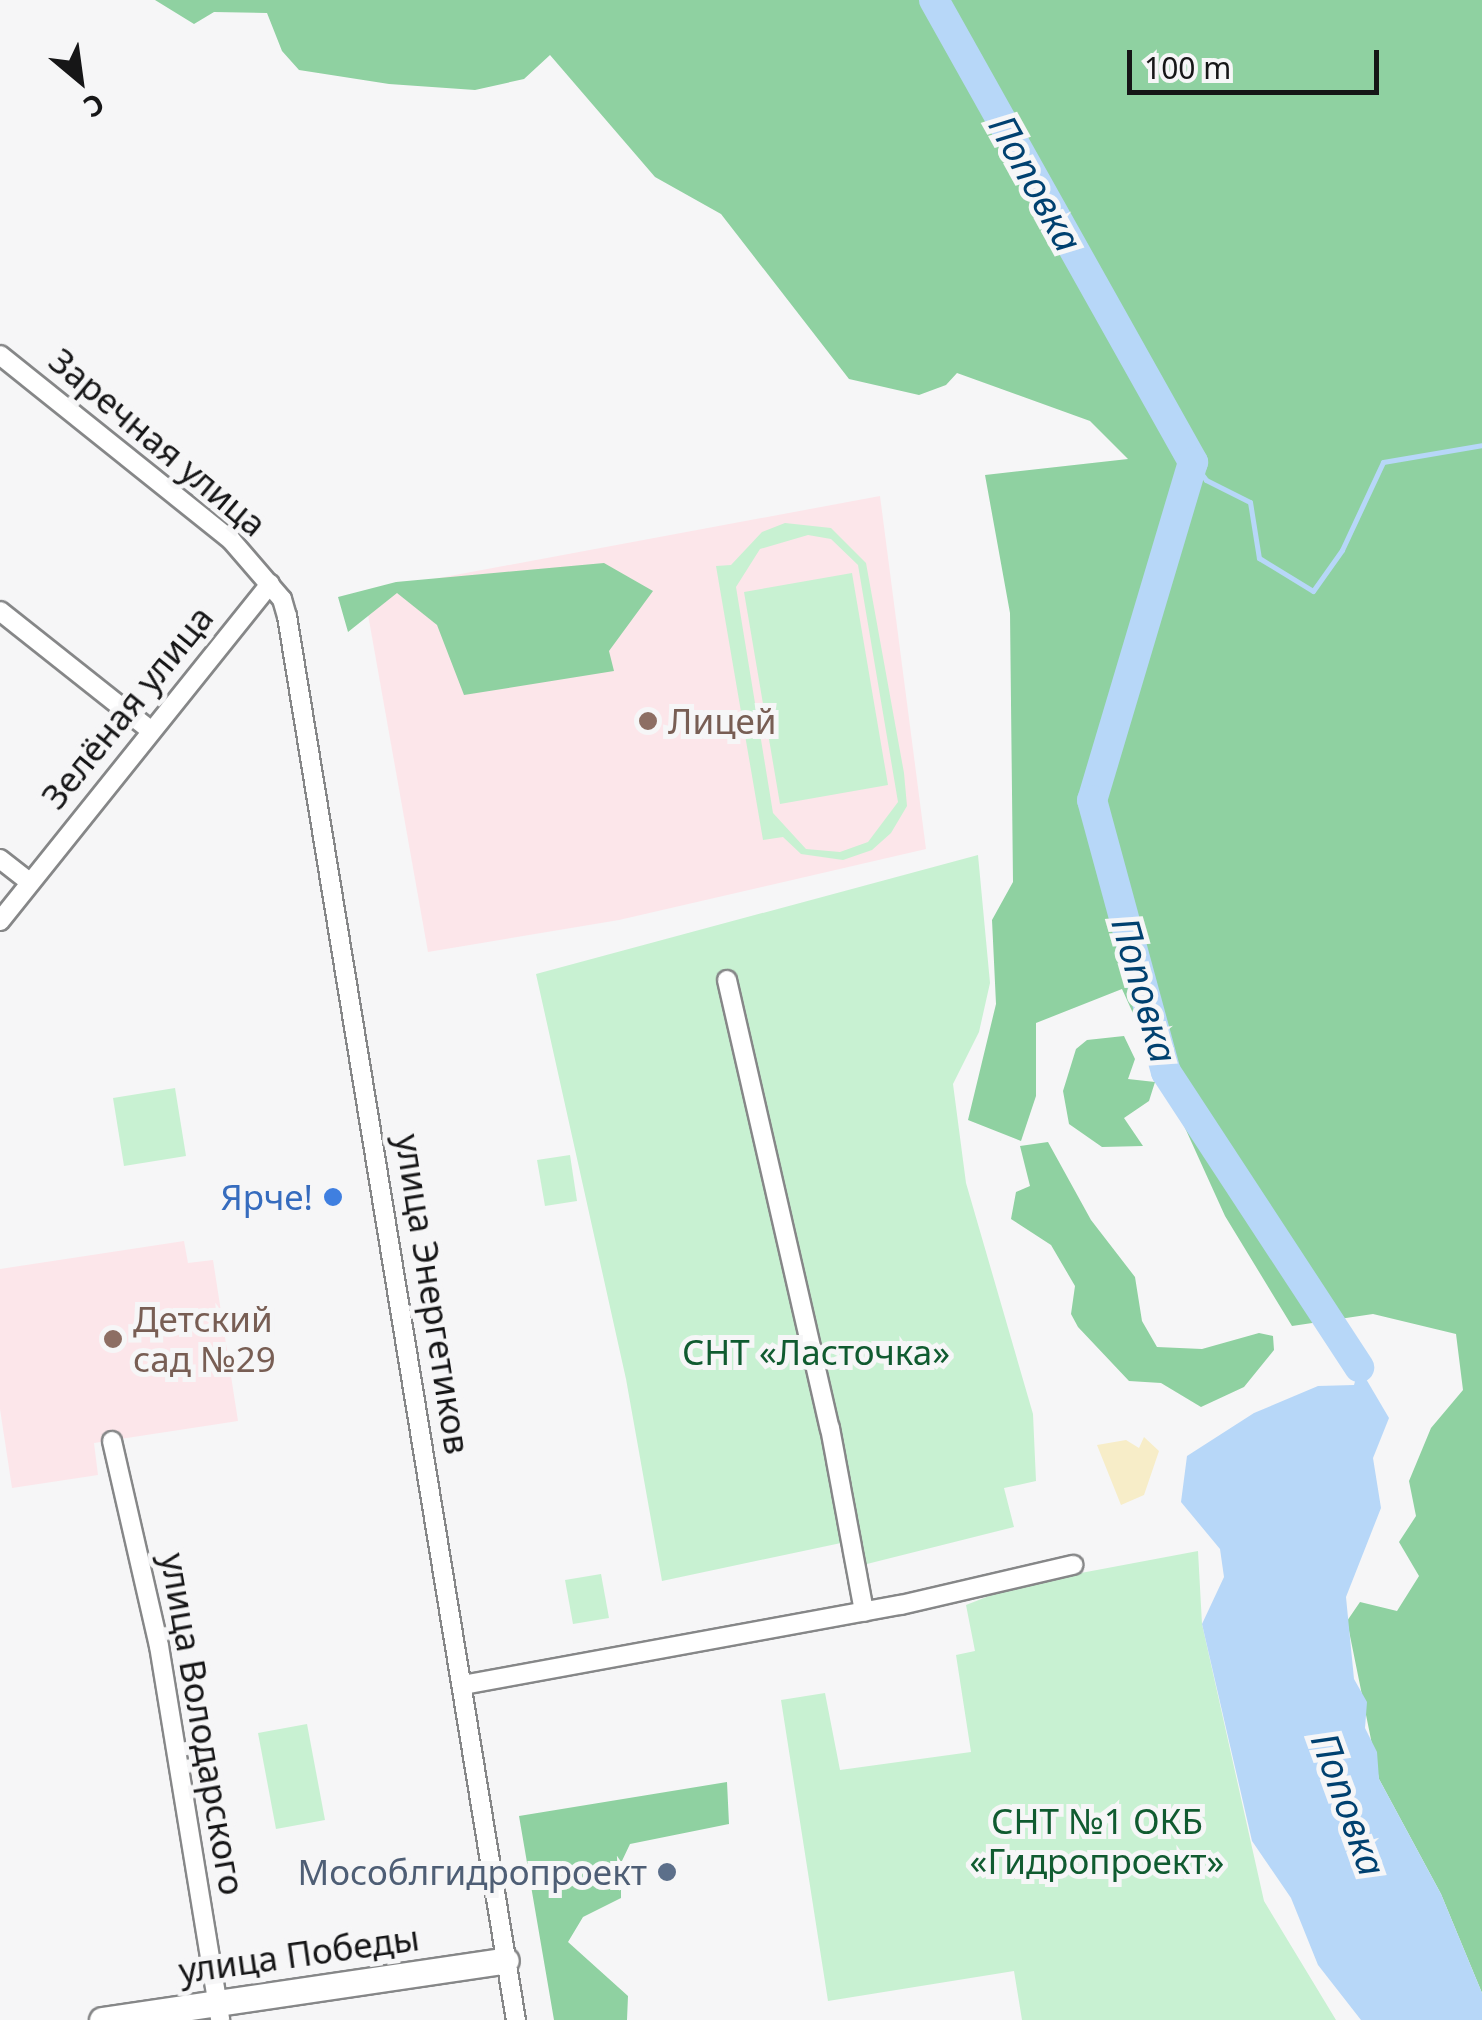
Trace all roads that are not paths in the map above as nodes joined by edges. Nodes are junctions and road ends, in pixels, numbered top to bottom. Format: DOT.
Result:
graph roads {
  1 [pos="0,355"];
  2 [pos="270,584"];
  3 [pos="0,611"];
  4 [pos="149,728"];
  5 [pos="0,859"];
  6 [pos="29,882"];
  7 [pos="0,920"];
  8 [pos="728,980"];
  9 [pos="112,1441"];
  10 [pos="1073,1565"];
  11 [pos="864,1612"];
  12 [pos="463,1685"];
  13 [pos="506,1960"];
  14 [pos="218,2010"];
  15 [pos="102,2020"];
  16 [pos="516,2020"];
  1 -- 2 [label="street, Заречная улица"];
  2 -- 4 [label="street, Зелёная улица"];
  2 -- 12 [label="street, улица Энергетиков"];
  3 -- 4 [label="street"];
  4 -- 6 [label="street, Зелёная улица"];
  5 -- 6 [label="street"];
  6 -- 7 [label="street, Зелёная улица"];
  8 -- 11 [label="street"];
  9 -- 14 [label="street, улица Володарского"];
  10 -- 11 [label="street"];
  11 -- 12 [label="street"];
  12 -- 13 [label="street, улица Энергетиков"];
  13 -- 14 [label="street, улица Победы"];
  13 -- 16 [label="street, улица Энергетиков"];
  14 -- 15 [label="street, улица Победы"];
}
